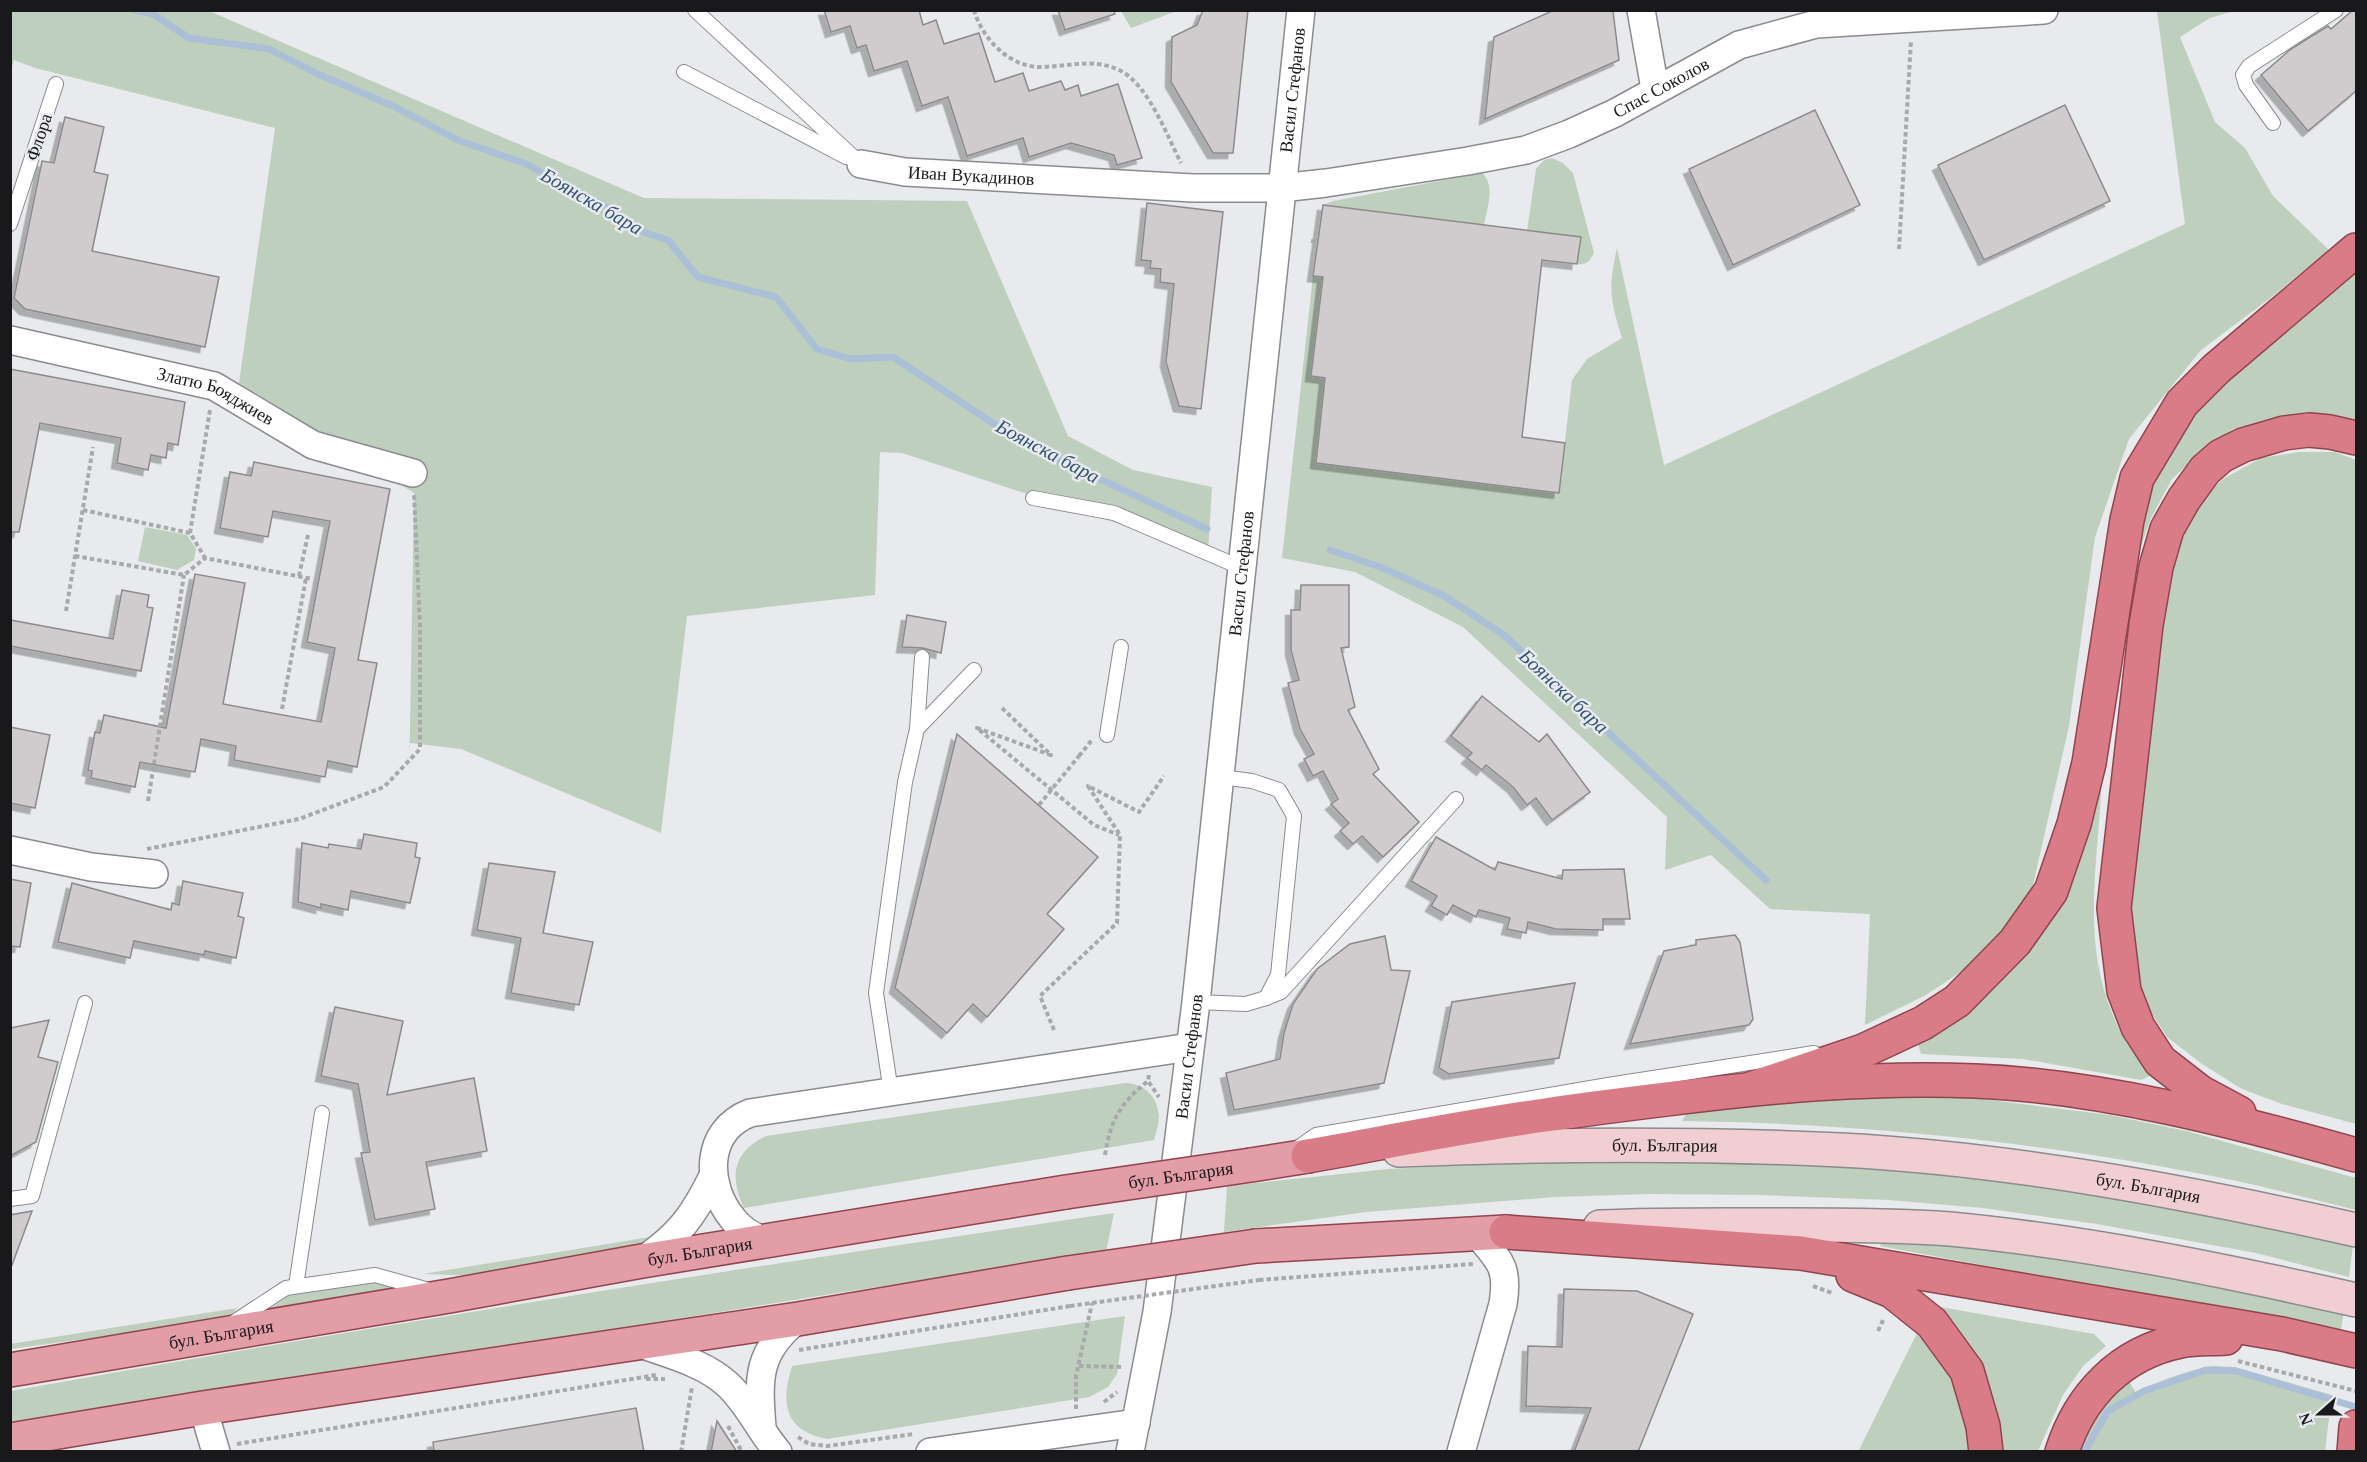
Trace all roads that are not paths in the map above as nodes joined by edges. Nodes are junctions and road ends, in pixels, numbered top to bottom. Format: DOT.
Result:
graph roads {
  1 [pos="695,10"];
  2 [pos="1301,10"];
  3 [pos="1641,10"];
  4 [pos="2044,10"];
  5 [pos="2336,10"];
  6 [pos="1913,14"];
  7 [pos="684,72"];
  8 [pos="56,84"];
  9 [pos="1655,89"];
  10 [pos="2273,123"];
  11 [pos="861,164"];
  12 [pos="1281,188"];
  13 [pos="10,224"];
  14 [pos="2356,250"];
  15 [pos="10,340"];
  16 [pos="2356,438"];
  17 [pos="413,473"];
  18 [pos="1033,498"];
  19 [pos="1242,568"];
  20 [pos="1121,647"];
  21 [pos="922,657"];
  22 [pos="974,670"];
  23 [pos="917,729"];
  24 [pos="1107,735"];
  25 [pos="1221,777"];
  26 [pos="1456,800"];
  27 [pos="10,850"];
  28 [pos="140,872"];
  29 [pos="1266,998"];
  30 [pos="1196,1002"];
  31 [pos="85,1003"];
  32 [pos="1882,1042"];
  33 [pos="1190,1047"];
  34 [pos="1753,1088"];
  35 [pos="891,1092"];
  36 [pos="322,1113"];
  37 [pos="2278,1133"];
  38 [pos="2356,1155"];
  39 [pos="1280,1161"];
  40 [pos="713,1176"];
  41 [pos="10,1199"];
  42 [pos="2356,1230"];
  43 [pos="763,1241"];
  44 [pos="1494,1242"];
  45 [pos="1802,1253"];
  46 [pos="642,1261"];
  47 [pos="296,1286"];
  48 [pos="449,1296"];
  49 [pos="2356,1300"];
  50 [pos="2282,1334"];
  51 [pos="798,1335"];
  52 [pos="212,1336"];
  53 [pos="638,1343"];
  54 [pos="2356,1351"];
  55 [pos="10,1370"];
  56 [pos="203,1408"];
  57 [pos="1136,1423"];
  58 [pos="778,1439"];
  59 [pos="10,1440"];
  60 [pos="926,1442"];
  61 [pos="216,1450"];
  62 [pos="1130,1452"];
  63 [pos="1461,1452"];
  64 [pos="1986,1452"];
  65 [pos="2062,1452"];
  1 -- 11 [label="lane"];
  2 -- 12 [label="street, Васил Стефанов"];
  3 -- 9 [label="street"];
  4 -- 6 [label="street, Спас Соколов"];
  5 -- 10 [label="lane"];
  6 -- 9 [label="street, Спас Соколов"];
  7 -- 11 [label="lane, Иван Вукадинов"];
  8 -- 13 [label="lane, Флора"];
  9 -- 12 [label="street, Спас Соколов"];
  11 -- 12 [label="street, Иван Вукадинов"];
  12 -- 19 [label="street, Васил Стефанов"];
  14 -- 32 [label="highway"];
  15 -- 17 [label="street, Златю Бояджиев"];
  16 -- 37 [label="highway"];
  18 -- 19 [label="lane"];
  19 -- 25 [label="street, Васил Стефанов"];
  20 -- 24 [label="lane"];
  21 -- 23 [label="lane"];
  22 -- 23 [label="lane"];
  23 -- 35 [label="lane"];
  25 -- 29 [label="lane"];
  25 -- 30 [label="street, Васил Стефанов"];
  26 -- 29 [label="lane"];
  27 -- 28 [label="street"];
  29 -- 30 [label="lane"];
  30 -- 33 [label="street, Васил Стефанов"];
  31 -- 41 [label="lane"];
  32 -- 34 [label="highway"];
  32 -- 39 [label="lane"];
  33 -- 35 [label="street"];
  33 -- 57 [label="street, Васил Стефанов"];
  34 -- 37 [label="highway"];
  34 -- 39 [label="highway"];
  35 -- 40 [label="street"];
  36 -- 47 [label="lane"];
  37 -- 38 [label="highway"];
  39 -- 42 [label="main road, бул. България"];
  39 -- 43 [label="main road, бул. България, bridge"];
  40 -- 43 [label="street"];
  40 -- 46 [label="street"];
  43 -- 46 [label="main road, бул. България"];
  44 -- 45 [label="highway"];
  44 -- 49 [label="main road"];
  44 -- 51 [label="main road, bridge"];
  44 -- 63 [label="street"];
  45 -- 50 [label="highway"];
  45 -- 64 [label="highway"];
  46 -- 48 [label="main road, бул. България"];
  47 -- 48 [label="lane"];
  47 -- 52 [label="lane"];
  48 -- 52 [label="main road, бул. България"];
  50 -- 54 [label="highway"];
  50 -- 65 [label="highway"];
  51 -- 53 [label="main road"];
  51 -- 58 [label="street"];
  52 -- 55 [label="main road, бул. България"];
  53 -- 56 [label="main road"];
  53 -- 58 [label="street"];
  56 -- 59 [label="main road"];
  56 -- 61 [label="street"];
  57 -- 60 [label="street"];
  57 -- 62 [label="street, Васил Стефанов"];
}
